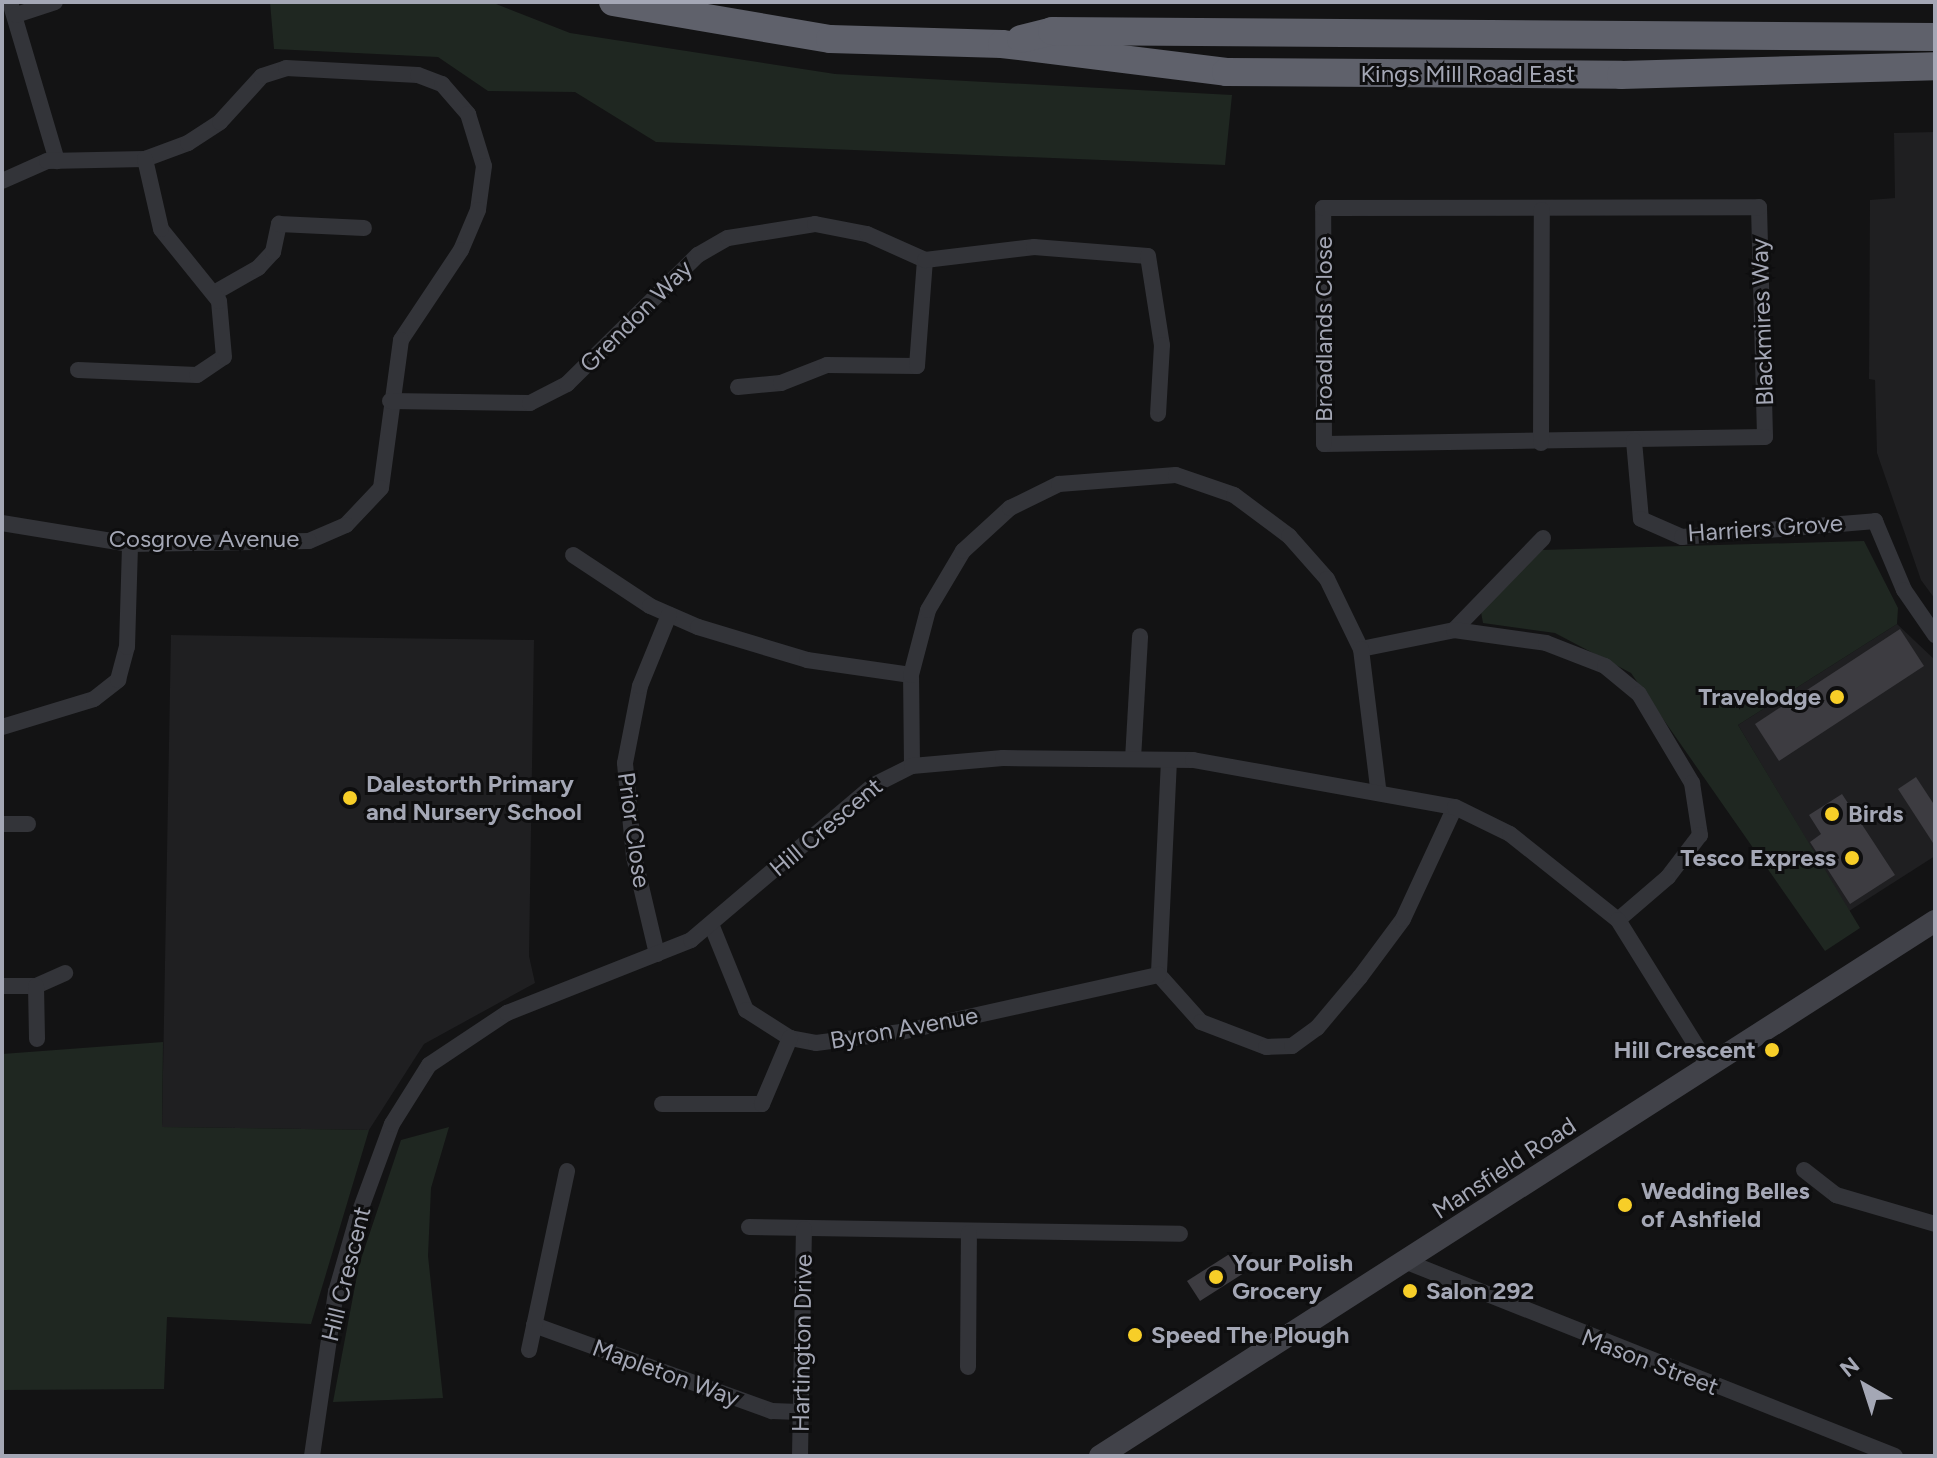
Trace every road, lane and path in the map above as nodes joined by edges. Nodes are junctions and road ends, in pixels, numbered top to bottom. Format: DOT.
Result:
graph roads {
  1 [pos="55,2"];
  2 [pos="613,2"];
  3 [pos="13,9"];
  4 [pos="1935,37"];
  5 [pos="1002,44"];
  6 [pos="1935,66"];
  7 [pos="145,159"];
  8 [pos="57,161"];
  9 [pos="2,181"];
  10 [pos="1759,207"];
  11 [pos="1542,210"];
  12 [pos="364,228"];
  13 [pos="925,260"];
  14 [pos="214,293"];
  15 [pos="78,370"];
  16 [pos="738,387"];
  17 [pos="390,401"];
  18 [pos="1158,414"];
  19 [pos="1765,437"];
  20 [pos="1634,441"];
  21 [pos="1541,443"];
  22 [pos="2,523"];
  23 [pos="1543,538"];
  24 [pos="130,544"];
  25 [pos="573,555"];
  26 [pos="669,615"];
  27 [pos="1454,630"];
  28 [pos="1935,635"];
  29 [pos="1140,636"];
  30 [pos="1361,649"];
  31 [pos="911,675"];
  32 [pos="2,727"];
  33 [pos="1133,759"];
  34 [pos="1169,760"];
  35 [pos="912,766"];
  36 [pos="1378,788"];
  37 [pos="1455,807"];
  38 [pos="2,824"];
  39 [pos="28,824"];
  40 [pos="1618,920"];
  41 [pos="1935,921"];
  42 [pos="711,924"];
  43 [pos="657,954"];
  44 [pos="65,973"];
  45 [pos="1159,975"];
  46 [pos="2,986"];
  47 [pos="36,986"];
  48 [pos="790,1038"];
  49 [pos="37,1039"];
  50 [pos="1709,1066"];
  51 [pos="662,1104"];
  52 [pos="1804,1170"];
  53 [pos="567,1171"];
  54 [pos="1935,1224"];
  55 [pos="749,1227"];
  56 [pos="804,1229"];
  57 [pos="969,1233"];
  58 [pos="1180,1234"];
  59 [pos="1407,1262"];
  60 [pos="534,1325"];
  61 [pos="529,1350"];
  62 [pos="968,1367"];
  63 [pos="799,1412"];
  64 [pos="312,1456"];
  65 [pos="800,1456"];
  66 [pos="1100,1456"];
  67 [pos="1895,1456"];
  1 -- 3 [label="street"];
  2 -- 5 [label="highway, Kings Mill Road East"];
  3 -- 8 [label="street"];
  4 -- 5 [label="highway, Kings Mill Road East"];
  5 -- 6 [label="highway, Kings Mill Road East"];
  7 -- 8 [label="street, Cosgrove Avenue"];
  7 -- 14 [label="street"];
  7 -- 17 [label="street, Cosgrove Avenue"];
  8 -- 9 [label="street, Cosgrove Avenue"];
  10 -- 11 [label="street, Broadlands Close"];
  10 -- 19 [label="street, Blackmires Way"];
  11 -- 21 [label="street"];
  11 -- 21 [label="street, Broadlands Close"];
  12 -- 14 [label="street"];
  13 -- 16 [label="street"];
  13 -- 17 [label="street, Grendon Way"];
  13 -- 18 [label="street"];
  14 -- 15 [label="street"];
  17 -- 24 [label="street, Cosgrove Avenue"];
  19 -- 20 [label="street, Broadlands Close"];
  20 -- 21 [label="street, Broadlands Close"];
  20 -- 28 [label="street, Harriers Grove"];
  22 -- 24 [label="street, Cosgrove Avenue"];
  23 -- 27 [label="street"];
  24 -- 32 [label="street"];
  25 -- 26 [label="street"];
  26 -- 31 [label="street"];
  26 -- 43 [label="street, Prior Close"];
  27 -- 30 [label="street"];
  27 -- 40 [label="street"];
  29 -- 33 [label="street"];
  30 -- 31 [label="street"];
  30 -- 36 [label="street"];
  31 -- 35 [label="street"];
  33 -- 34 [label="street, Hill Crescent"];
  33 -- 35 [label="street, Hill Crescent"];
  34 -- 36 [label="street, Hill Crescent"];
  34 -- 45 [label="street"];
  35 -- 42 [label="street, Hill Crescent"];
  36 -- 37 [label="street, Hill Crescent"];
  37 -- 40 [label="street, Hill Crescent"];
  37 -- 45 [label="street"];
  38 -- 39 [label="street"];
  40 -- 50 [label="street, Hill Crescent"];
  41 -- 50 [label="main road, Mansfield Road"];
  42 -- 43 [label="street, Hill Crescent"];
  42 -- 48 [label="street, Byron Avenue"];
  43 -- 64 [label="street, Hill Crescent"];
  44 -- 47 [label="street"];
  45 -- 48 [label="street, Byron Avenue"];
  46 -- 47 [label="street"];
  47 -- 49 [label="street"];
  48 -- 51 [label="street"];
  50 -- 59 [label="main road, Mansfield Road"];
  52 -- 54 [label="street"];
  53 -- 60 [label="street"];
  55 -- 56 [label="street"];
  56 -- 57 [label="street"];
  56 -- 63 [label="street, Hartington Drive"];
  57 -- 58 [label="street"];
  57 -- 62 [label="street"];
  59 -- 66 [label="main road, Mansfield Road"];
  59 -- 67 [label="street, Mason Street"];
  60 -- 61 [label="street"];
  60 -- 63 [label="street, Mapleton Way"];
  63 -- 65 [label="street, Hartington Drive"];
}
